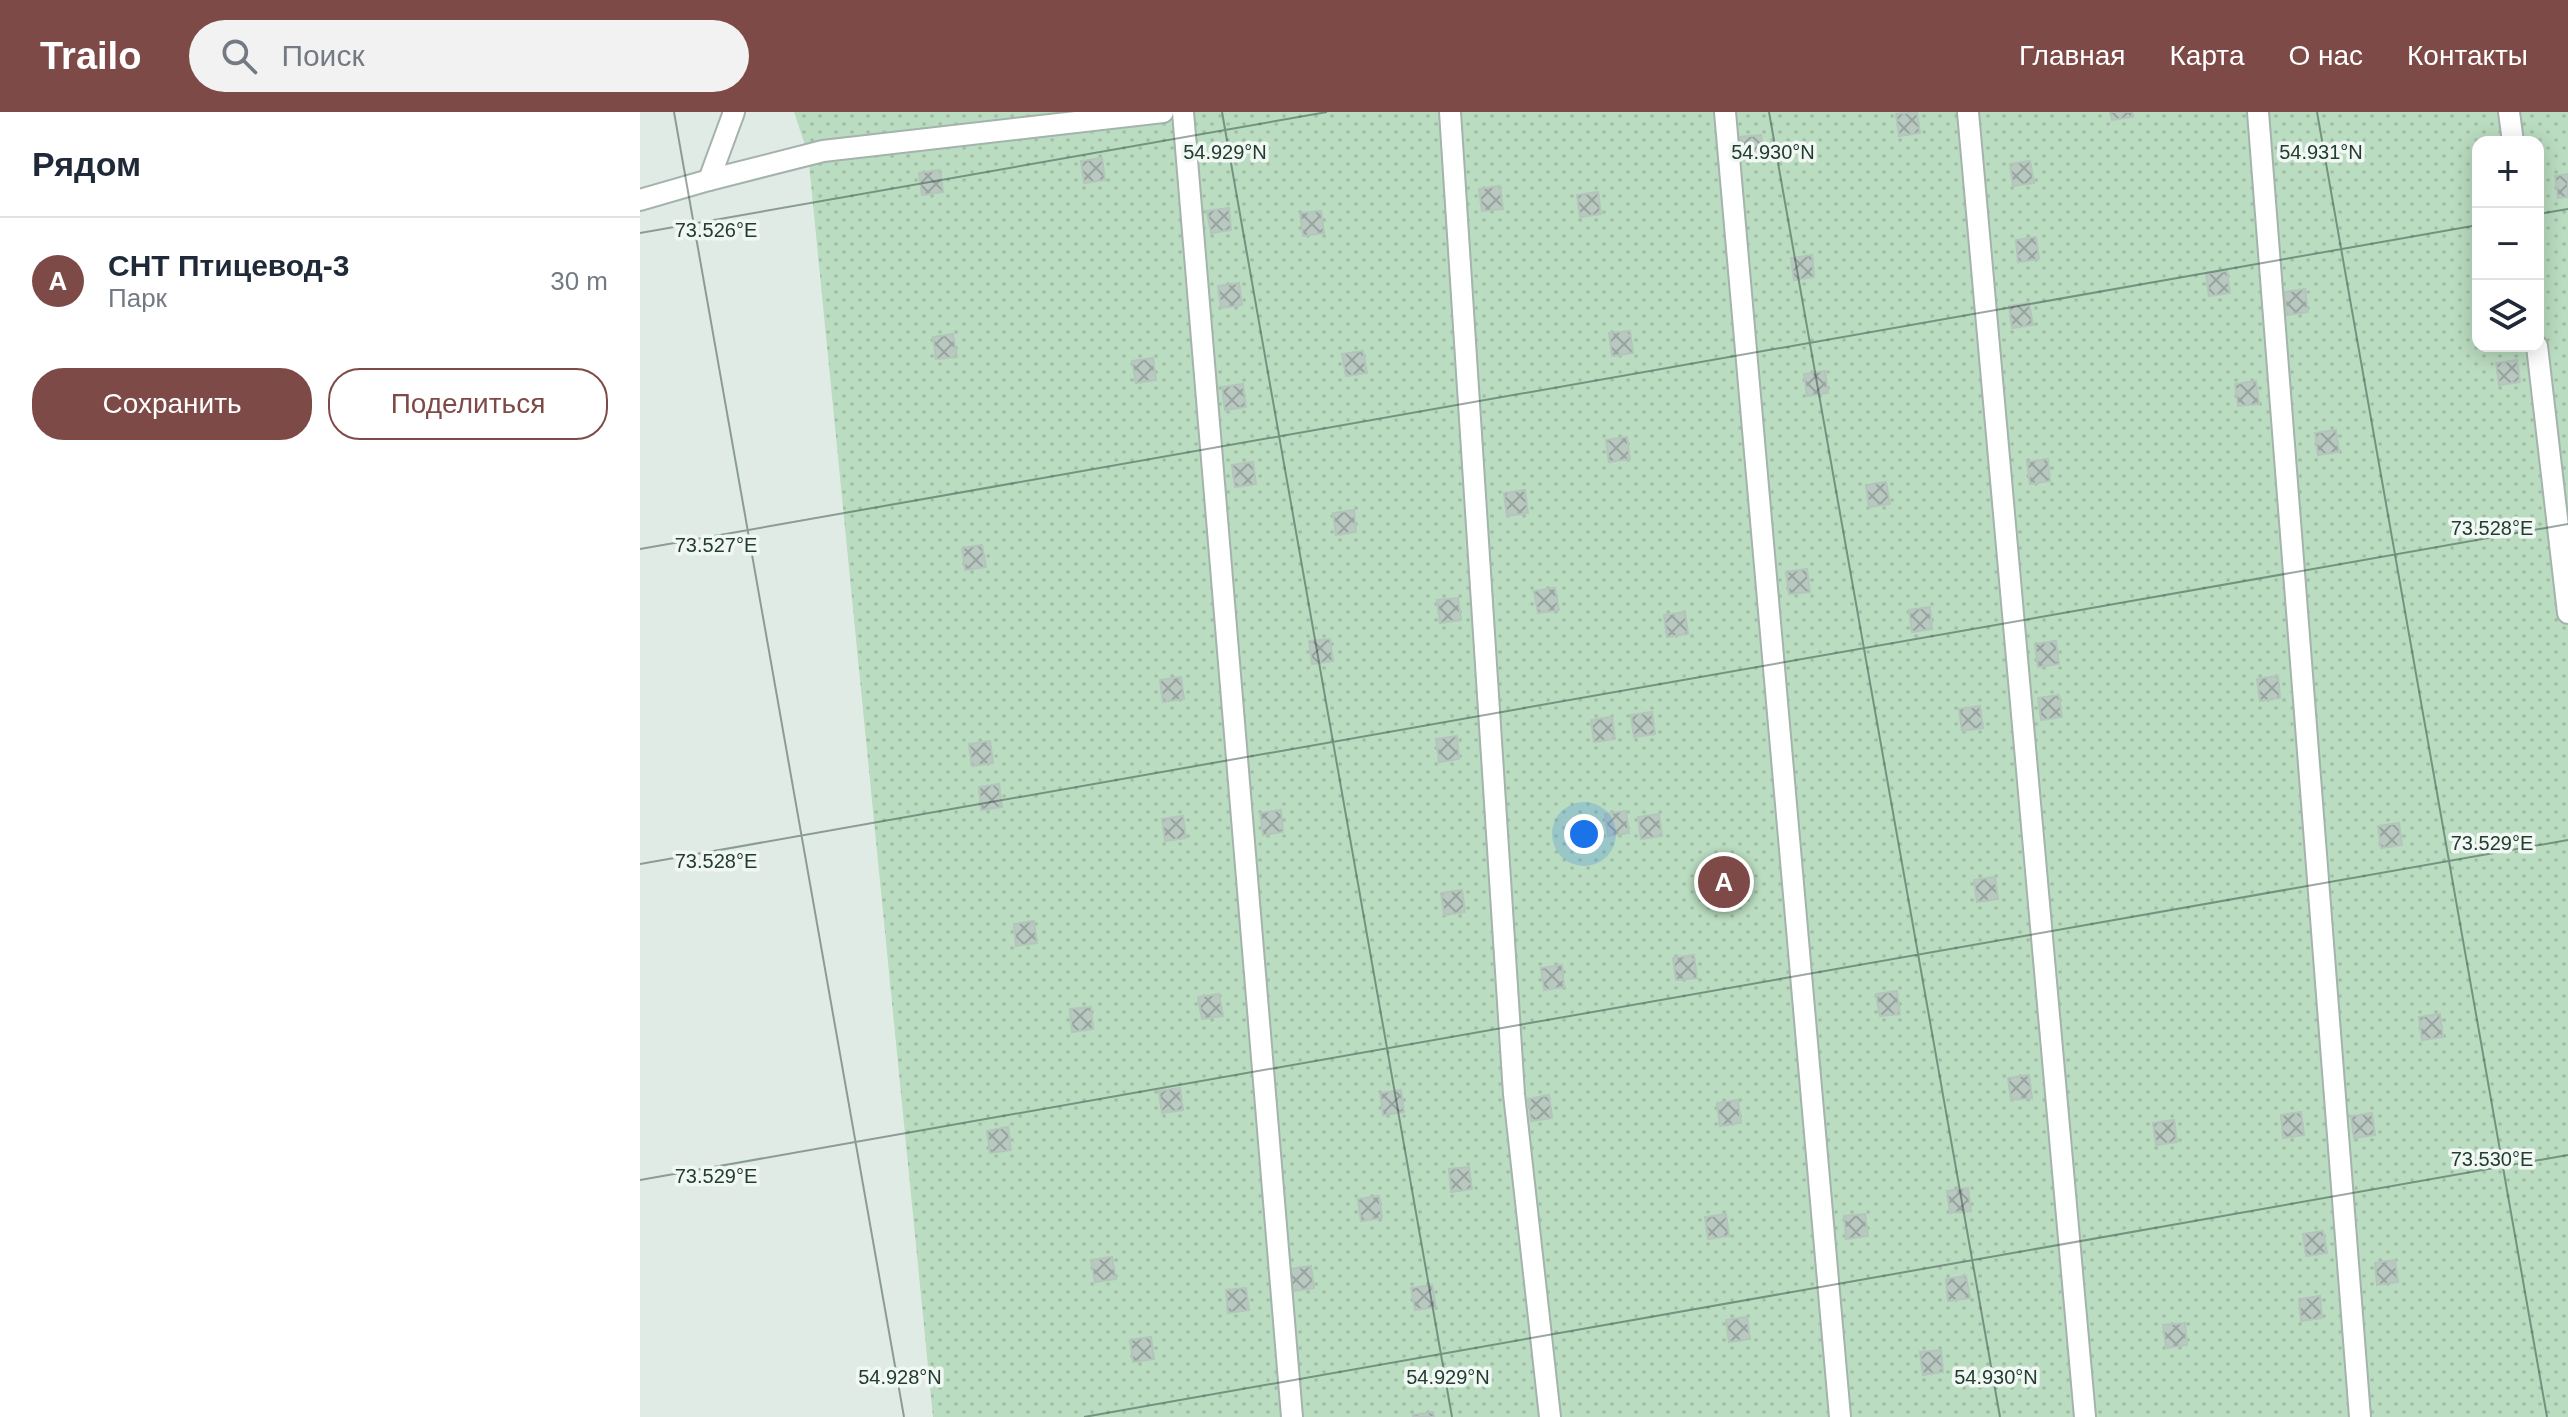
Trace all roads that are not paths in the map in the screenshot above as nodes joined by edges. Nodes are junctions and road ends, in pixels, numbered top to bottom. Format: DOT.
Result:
graph roads {
  1 [pos="734,112"];
  2 [pos="1163,112"];
  3 [pos="1183,112"];
  4 [pos="1450,112"];
  5 [pos="1725,112"];
  6 [pos="1968,112"];
  7 [pos="2258,112"];
  8 [pos="2509,112"];
  9 [pos="2512,136"];
  10 [pos="709,180"];
  11 [pos="640,200"];
  12 [pos="2538,352"];
  13 [pos="2568,613"];
  14 [pos="1292,1417"];
  15 [pos="1550,1417"];
  16 [pos="1840,1417"];
  17 [pos="2085,1417"];
  18 [pos="2360,1417"];
  1 -- 10 [label="lane"];
  2 -- 10 [label="lane"];
  3 -- 14 [label="lane"];
  4 -- 15 [label="lane"];
  5 -- 16 [label="lane"];
  6 -- 17 [label="lane"];
  7 -- 18 [label="lane"];
  8 -- 9 [label="lane"];
  10 -- 11 [label="lane"];
  12 -- 13 [label="lane"];
}
